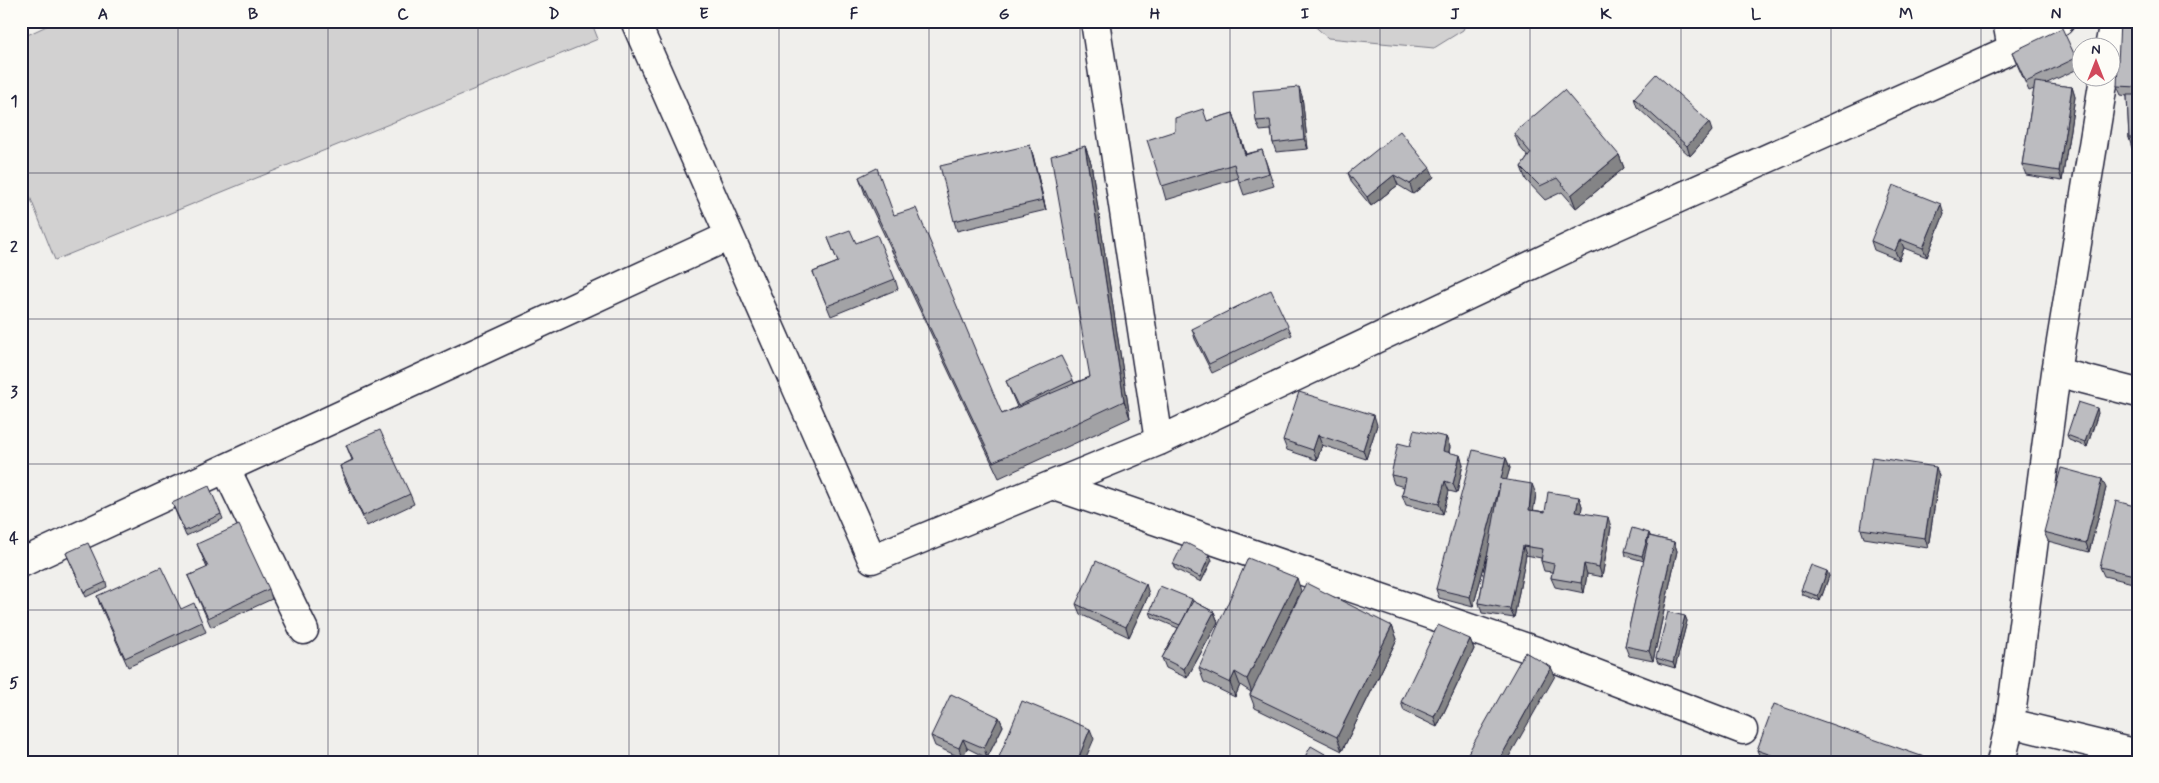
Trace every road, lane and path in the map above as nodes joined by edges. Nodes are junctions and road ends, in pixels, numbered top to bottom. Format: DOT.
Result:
graph roads {
  1 [pos="635,21"];
  2 [pos="1095,21"];
  3 [pos="2006,21"];
  4 [pos="2060,21"];
  5 [pos="2114,21"];
  6 [pos="2111,38"];
  7 [pos="2012,49"];
  8 [pos="2102,88"];
  9 [pos="729,236"];
  10 [pos="2056,372"];
  11 [pos="2138,393"];
  12 [pos="1159,441"];
  13 [pos="226,469"];
  14 [pos="1052,485"];
  15 [pos="21,563"];
  16 [pos="304,630"];
  17 [pos="2010,723"];
  18 [pos="1743,730"];
  19 [pos="2138,754"];
  20 [pos="2001,762"];
  1 -- 9 [label="street"];
  2 -- 12 [label="street"];
  3 -- 7 [label="street"];
  4 -- 7 [label="street"];
  5 -- 6 [label="street"];
  7 -- 12 [label="street"];
  8 -- 10 [label="street"];
  9 -- 13 [label="street"];
  9 -- 14 [label="street"];
  10 -- 11 [label="street"];
  10 -- 17 [label="street"];
  12 -- 14 [label="street"];
  13 -- 15 [label="street"];
  13 -- 16 [label="street"];
  14 -- 18 [label="street"];
  17 -- 19 [label="street"];
  17 -- 20 [label="street"];
}
